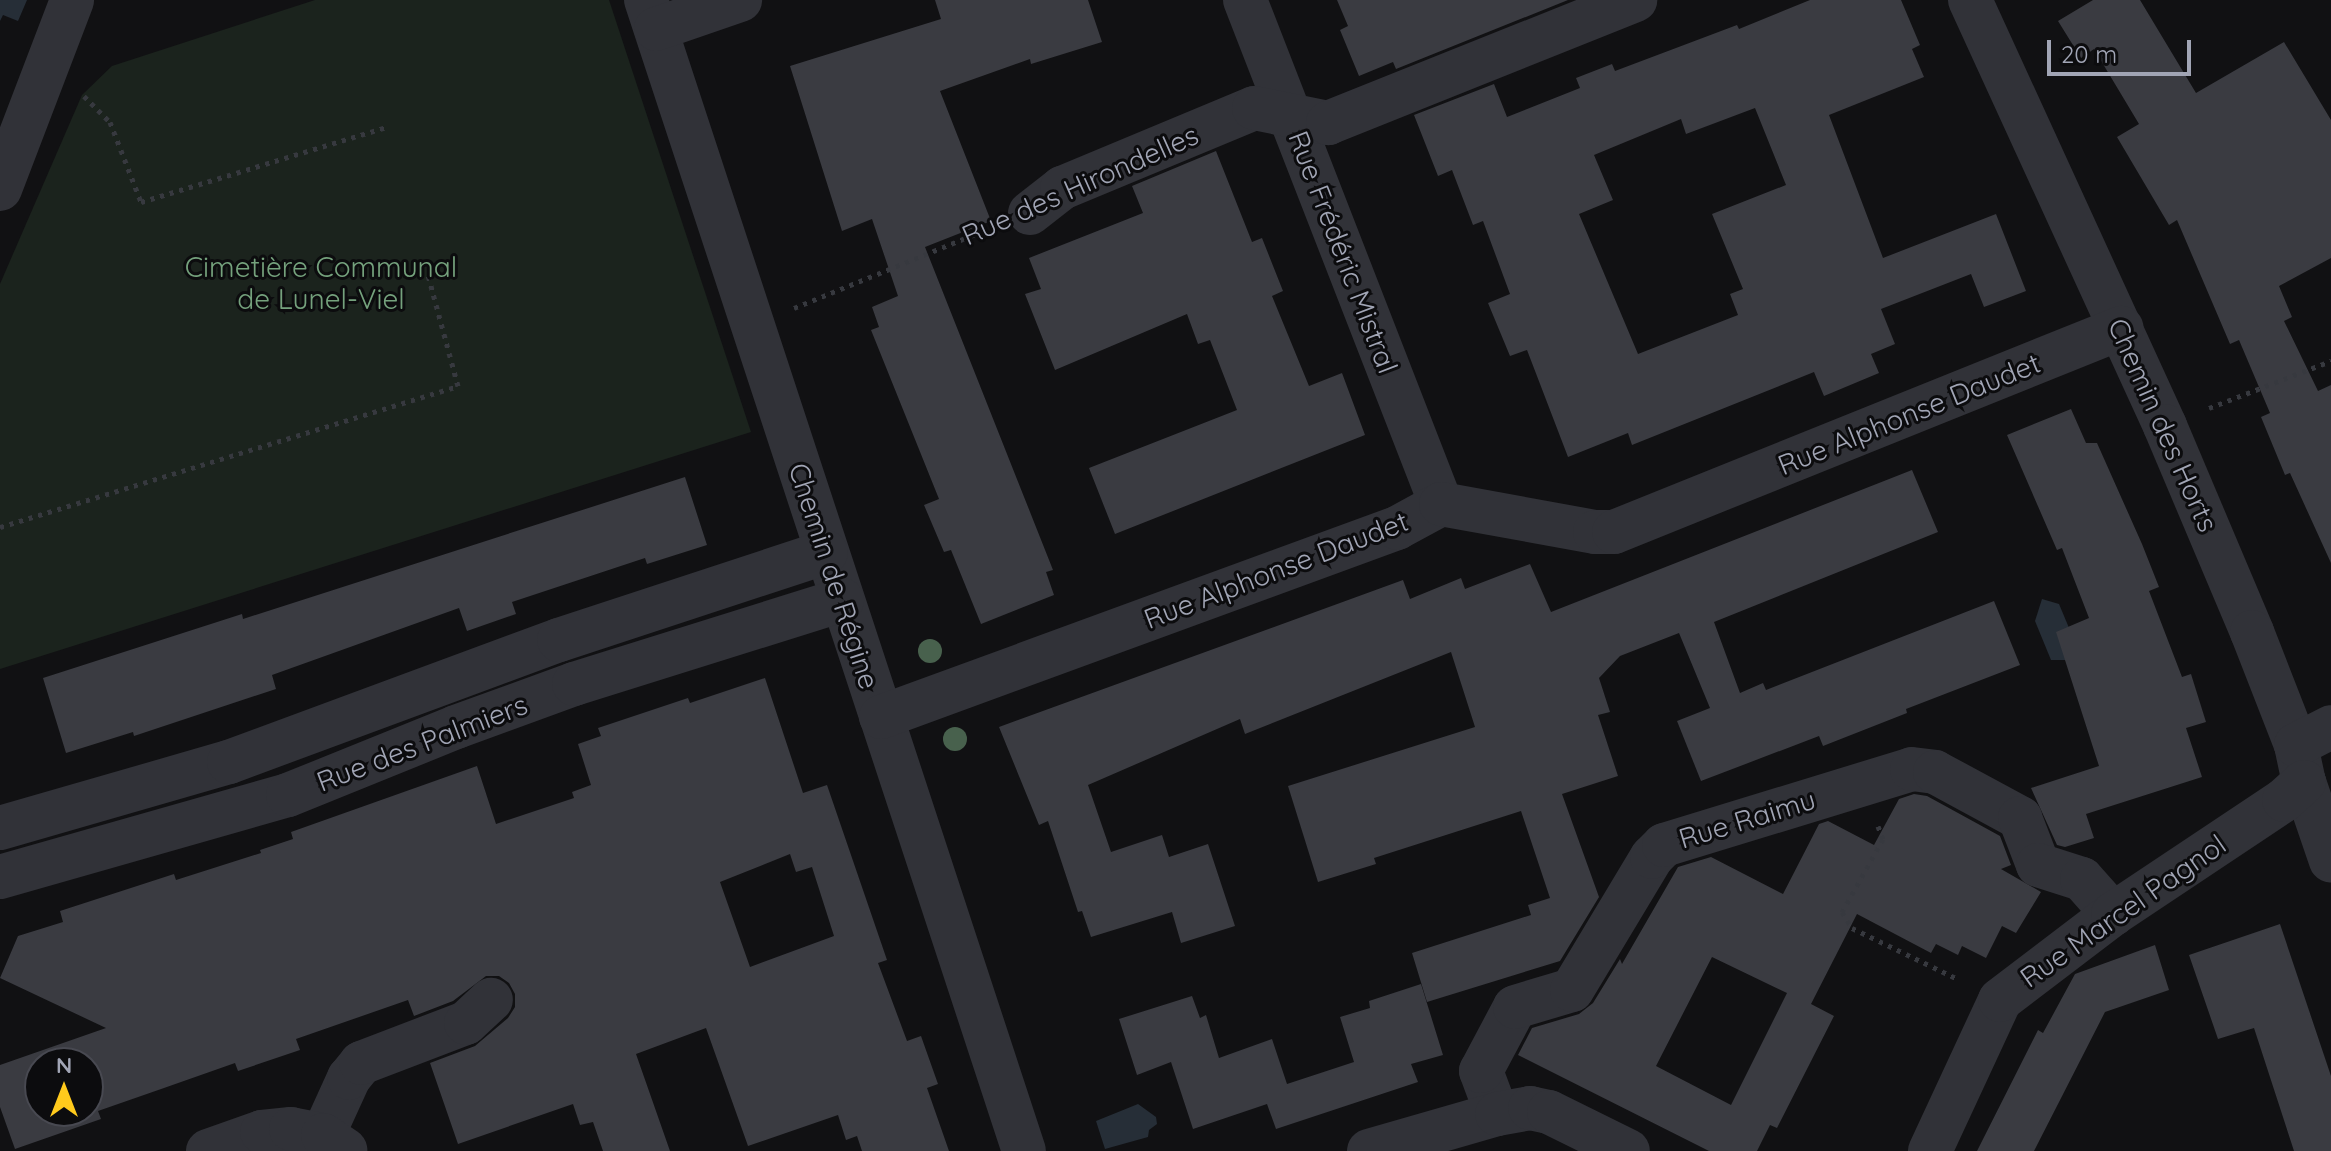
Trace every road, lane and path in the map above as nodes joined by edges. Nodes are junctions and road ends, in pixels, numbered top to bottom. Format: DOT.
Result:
graph roads {
  1 [pos="72,0"];
  2 [pos="740,0"];
  3 [pos="1245,0"];
  4 [pos="1635,0"];
  5 [pos="1970,0"];
  6 [pos="651,14"];
  7 [pos="50,58"];
  8 [pos="1290,115"];
  9 [pos="389,126"];
  10 [pos="0,189"];
  11 [pos="1030,213"];
  12 [pos="427,271"];
  13 [pos="752,326"];
  14 [pos="2121,328"];
  15 [pos="2331,361"];
  16 [pos="2165,426"];
  17 [pos="1441,504"];
  18 [pos="0,527"];
  19 [pos="826,552"];
  20 [pos="842,600"];
  21 [pos="881,717"];
  22 [pos="2310,751"];
  23 [pos="1864,783"];
  24 [pos="0,828"];
  25 [pos="2331,861"];
  26 [pos="0,877"];
  27 [pos="2113,914"];
  28 [pos="491,1000"];
  29 [pos="2000,1000"];
  30 [pos="1497,1114"];
  31 [pos="334,1143"];
  32 [pos="208,1151"];
  33 [pos="1024,1151"];
  34 [pos="1369,1151"];
  35 [pos="1628,1151"];
  36 [pos="1930,1151"];
  1 -- 7 [label="street"];
  2 -- 6 [label="street"];
  3 -- 8 [label="street, Rue Frédéric Mistral"];
  4 -- 8 [label="street, Rue des Hirondelles"];
  5 -- 14 [label="street, Chemin des Horts"];
  6 -- 13 [label="street, Chemin de Régine"];
  7 -- 9 [label="path"];
  7 -- 10 [label="street"];
  8 -- 11 [label="street, Rue des Hirondelles"];
  8 -- 17 [label="street, Rue Frédéric Mistral"];
  11 -- 13 [label="path, Rue des Hirondelles"];
  12 -- 18 [label="path"];
  13 -- 19 [label="street, Chemin de Régine"];
  14 -- 16 [label="street, Chemin des Horts"];
  14 -- 17 [label="street, Rue Alphonse Daudet"];
  15 -- 16 [label="path"];
  16 -- 22 [label="street, Chemin des Horts"];
  17 -- 21 [label="street, Rue Alphonse Daudet"];
  19 -- 20 [label="street, Chemin de Régine"];
  19 -- 24 [label="street, Rue des Palmiers"];
  20 -- 21 [label="street, Chemin de Régine"];
  20 -- 26 [label="street, Rue des Palmiers"];
  21 -- 33 [label="street, Chemin de Régine"];
  22 -- 25 [label="street, Chemin des Horts"];
  22 -- 27 [label="street, Rue Marcel Pagnol"];
  23 -- 27 [label="street, Rue Raimu"];
  23 -- 29 [label="path"];
  23 -- 30 [label="street, Rue Raimu"];
  27 -- 29 [label="street, Rue Marcel Pagnol"];
  28 -- 31 [label="street"];
  29 -- 36 [label="street, Rue Marcel Pagnol"];
  30 -- 34 [label="street"];
  30 -- 35 [label="street"];
  31 -- 32 [label="street"];
}
